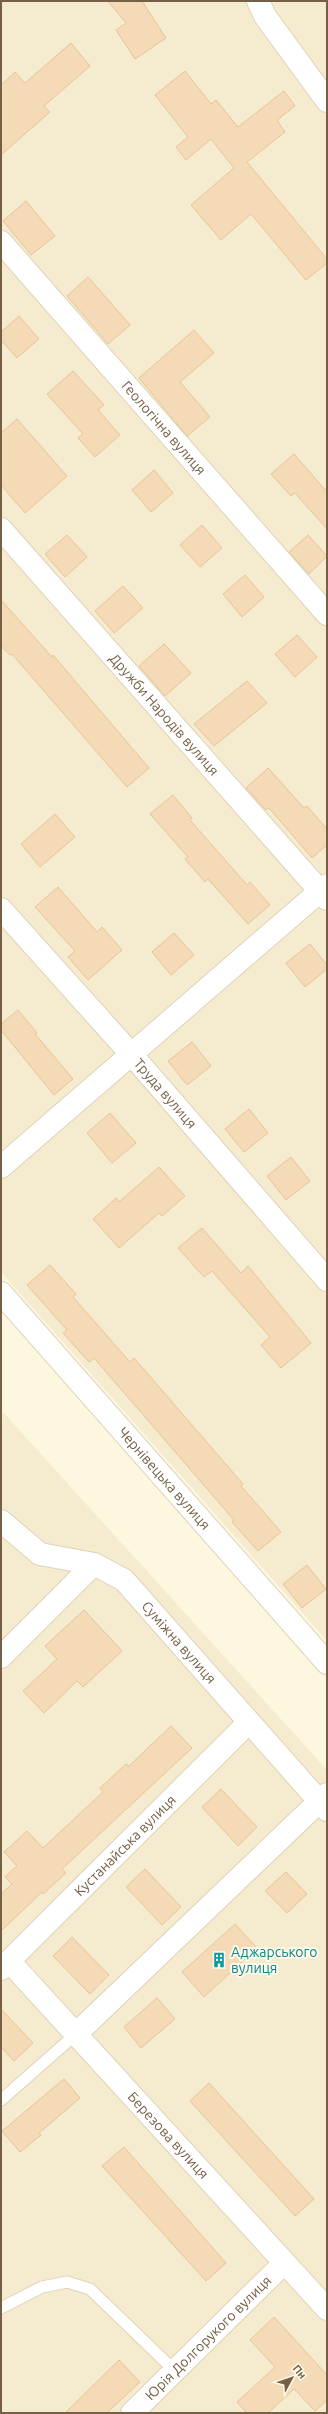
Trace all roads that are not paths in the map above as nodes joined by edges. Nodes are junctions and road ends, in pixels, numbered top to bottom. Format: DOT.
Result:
graph roads {
  1 [pos="258,1"];
  2 [pos="327,101"];
  3 [pos="1,242"];
  4 [pos="1,529"];
  5 [pos="327,614"];
  6 [pos="325,892"];
  7 [pos="1,909"];
  8 [pos="132,1054"];
  9 [pos="1,1167"];
  10 [pos="327,1280"];
  11 [pos="1,1293"];
  12 [pos="1,1521"];
  13 [pos="94,1564"];
  14 [pos="1,1657"];
  15 [pos="327,1663"];
  16 [pos="249,1722"];
  17 [pos="324,1802"];
  18 [pos="5,1965"];
  19 [pos="76,2034"];
  20 [pos="1,2100"];
  21 [pos="284,2263"];
  22 [pos="1,2308"];
  23 [pos="327,2309"];
  24 [pos="175,2371"];
  25 [pos="132,2413"];
  1 -- 2 [label="street"];
  3 -- 5 [label="street, Геологічна вулиця"];
  4 -- 6 [label="street, Дружби Народів вулиця"];
  6 -- 8 [label="street"];
  7 -- 8 [label="street, Труда вулиця"];
  8 -- 9 [label="street"];
  8 -- 10 [label="street, Труда вулиця"];
  11 -- 15 [label="street, Чернівецька вулиця"];
  12 -- 13 [label="street, Суміжна вулиця"];
  13 -- 14 [label="street"];
  13 -- 16 [label="street, Суміжна вулиця"];
  16 -- 17 [label="street, Суміжна вулиця"];
  16 -- 18 [label="street, Кустанайська вулиця"];
  17 -- 19 [label="street"];
  18 -- 19 [label="street, Березова вулиця"];
  19 -- 20 [label="lane"];
  19 -- 21 [label="street, Березова вулиця"];
  21 -- 23 [label="street, Березова вулиця"];
  21 -- 24 [label="street, Юрія Долгорукого вулиця"];
  22 -- 24 [label="lane"];
  24 -- 25 [label="street, Юрія Долгорукого вулиця"];
}
